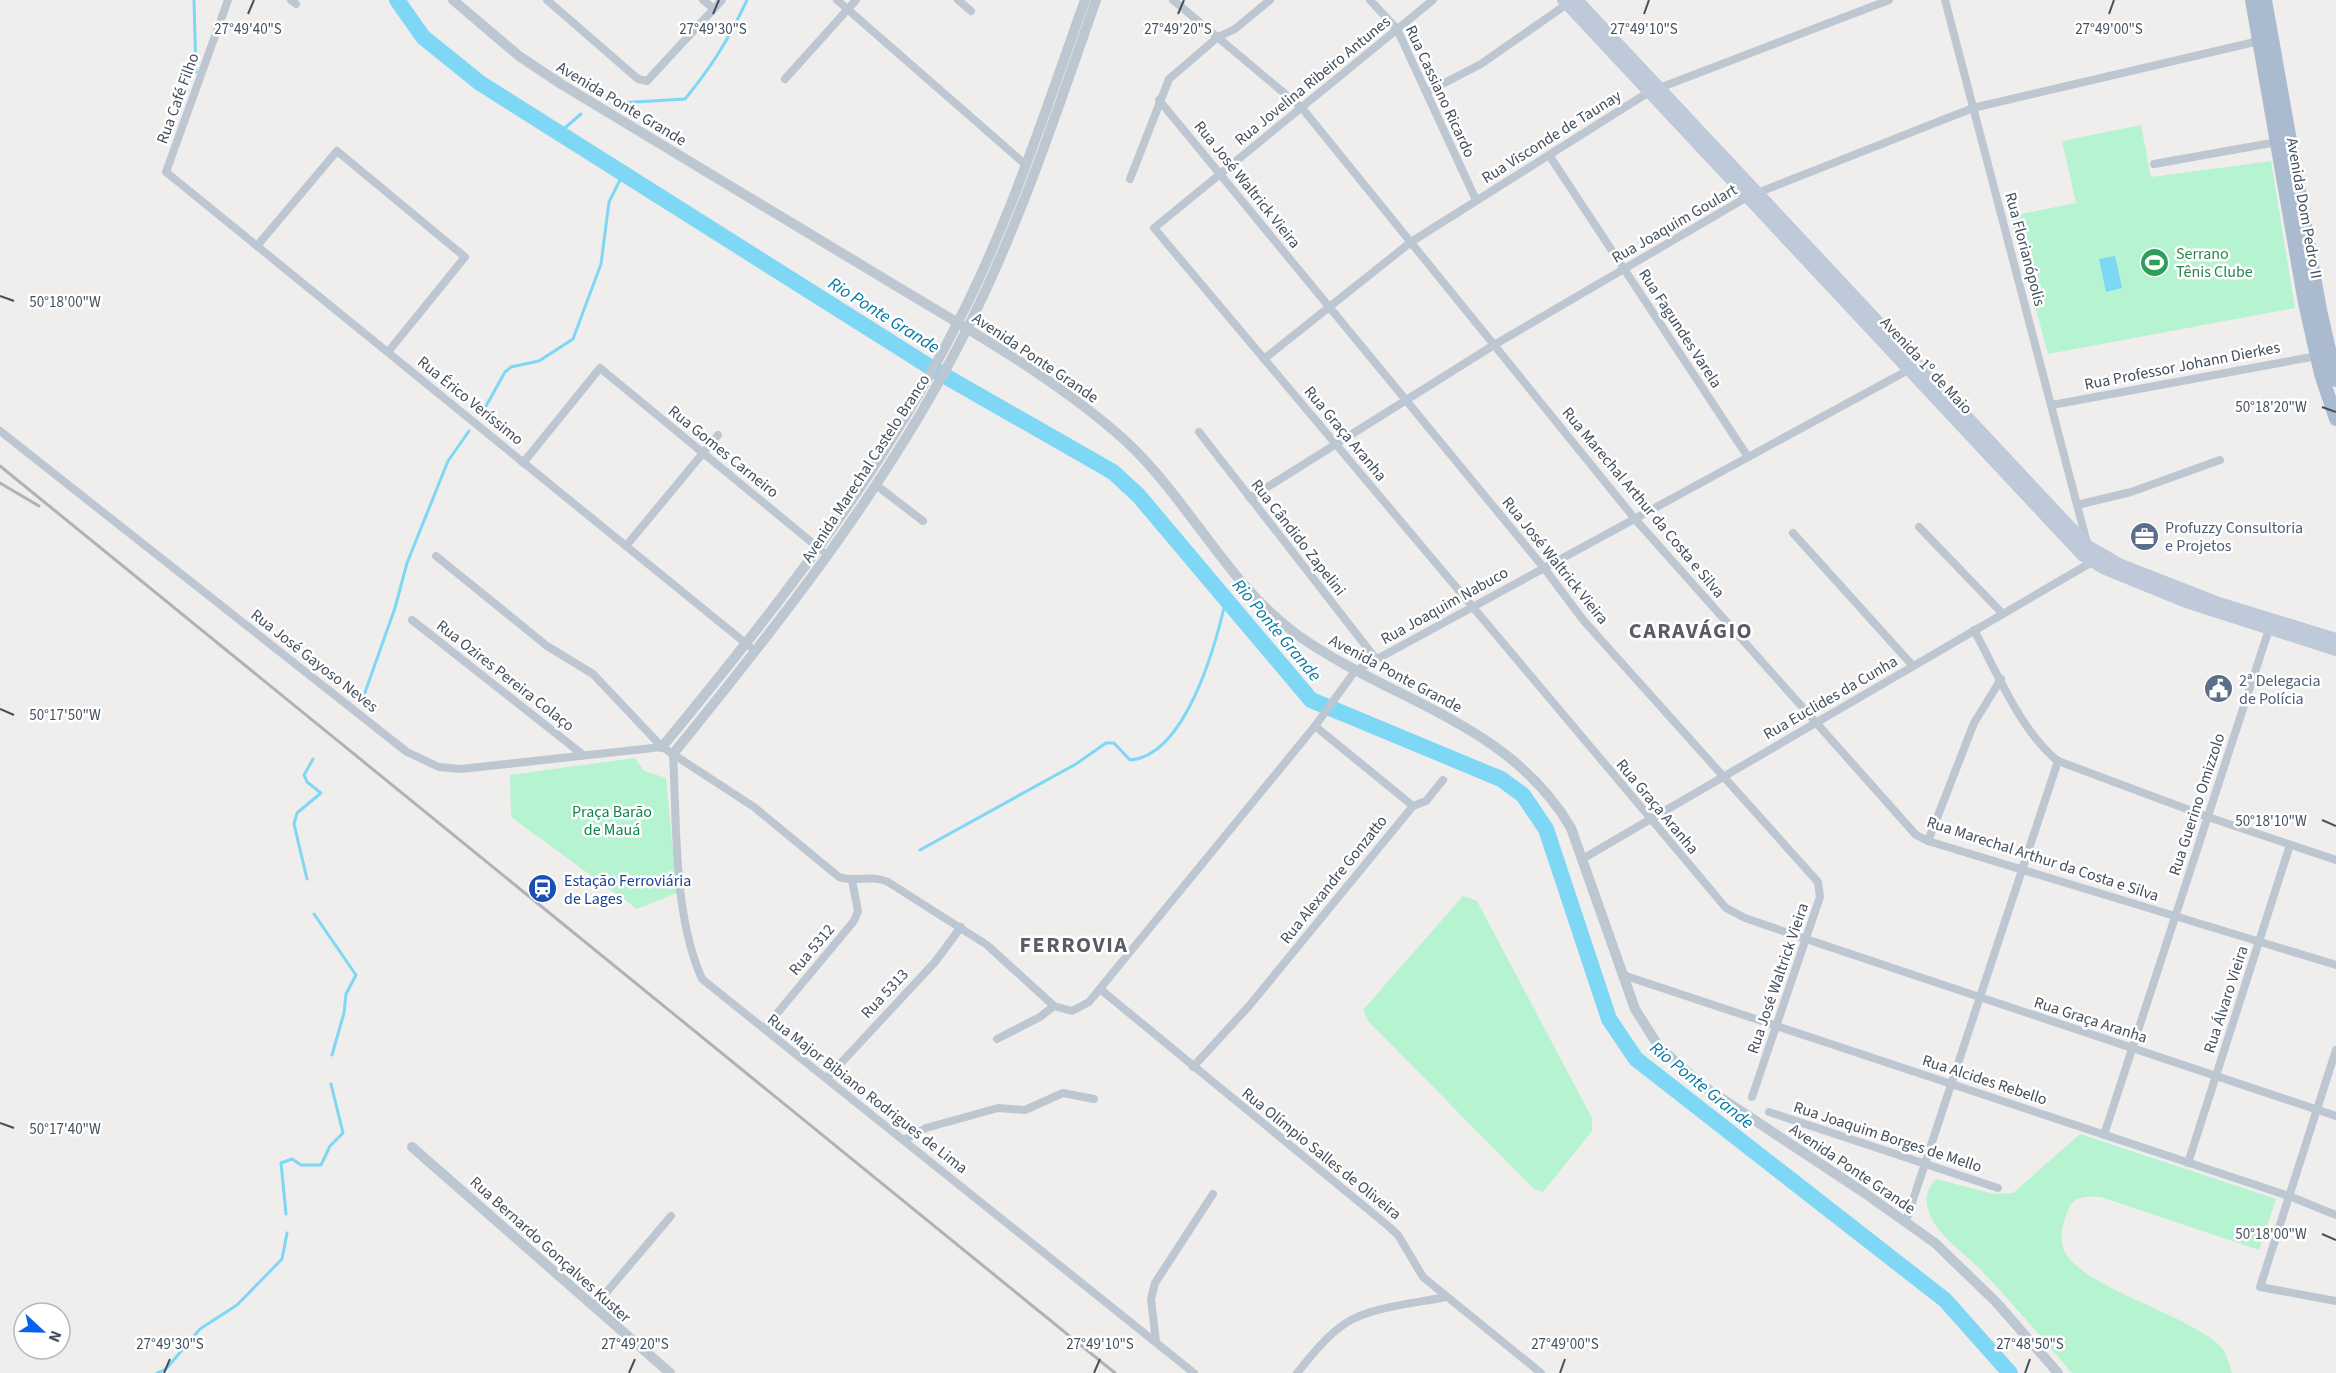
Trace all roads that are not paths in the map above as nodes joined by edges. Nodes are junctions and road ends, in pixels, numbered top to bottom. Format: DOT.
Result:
graph roads {
  1 [pos="228,0"];
  2 [pos="547,0"];
  3 [pos="704,0"];
  4 [pos="722,0"];
  5 [pos="837,0"];
  6 [pos="856,0"];
  7 [pos="958,0"];
  8 [pos="1085,0"];
  9 [pos="1096,0"];
  10 [pos="1173,0"];
  11 [pos="1270,0"];
  12 [pos="1370,0"];
  13 [pos="1433,0"];
  14 [pos="1889,0"];
  15 [pos="1945,0"];
  16 [pos="2252,0"];
  17 [pos="2265,0"];
  18 [pos="1569,1"];
  19 [pos="459,2"];
  20 [pos="714,9"];
  21 [pos="848,9"];
  22 [pos="971,11"];
  23 [pos="1397,29"];
  24 [pos="1218,37"];
  25 [pos="2259,41"];
  26 [pos="785,79"];
  27 [pos="1654,90"];
  28 [pos="1426,92"];
  29 [pos="1159,100"];
  30 [pos="1302,108"];
  31 [pos="1973,108"];
  32 [pos="2277,142"];
  33 [pos="1549,155"];
  34 [pos="2154,164"];
  35 [pos="1026,165"];
  36 [pos="166,172"];
  37 [pos="1220,174"];
  38 [pos="1033,177"];
  39 [pos="1130,178"];
  40 [pos="1753,195"];
  41 [pos="1476,200"];
  42 [pos="1154,228"];
  43 [pos="1411,242"];
  44 [pos="257,246"];
  45 [pos="1624,269"];
  46 [pos="1329,307"];
  47 [pos="962,326"];
  48 [pos="1494,345"];
  49 [pos="388,352"];
  50 [pos="2317,356"];
  51 [pos="1264,359"];
  52 [pos="1913,367"];
  53 [pos="2336,380"];
  54 [pos="932,381"];
  55 [pos="1406,400"];
  56 [pos="2052,405"];
  57 [pos="2336,419"];
  58 [pos="0,431"];
  59 [pos="1199,432"];
  60 [pos="718,435"];
  61 [pos="1336,444"];
  62 [pos="703,453"];
  63 [pos="1748,457"];
  64 [pos="2220,460"];
  65 [pos="523,462"];
  66 [pos="876,485"];
  67 [pos="1250,498"];
  68 [pos="2077,505"];
  69 [pos="2058,515"];
  70 [pos="1635,519"];
  71 [pos="923,521"];
  72 [pos="1919,527"];
  73 [pos="1793,533"];
  74 [pos="626,546"];
  75 [pos="2088,546"];
  76 [pos="819,549"];
  77 [pos="436,556"];
  78 [pos="829,556"];
  79 [pos="2092,562"];
  80 [pos="1544,568"];
  81 [pos="2188,597"];
  82 [pos="1472,607"];
  83 [pos="2003,614"];
  84 [pos="412,620"];
  85 [pos="2271,625"];
  86 [pos="1974,630"];
  87 [pos="2336,639"];
  88 [pos="746,644"];
  89 [pos="2336,650"];
  90 [pos="756,652"];
  91 [pos="1376,659"];
  92 [pos="1913,666"];
  93 [pos="1355,671"];
  94 [pos="2001,679"];
  95 [pos="1815,723"];
  96 [pos="1315,726"];
  97 [pos="662,747"];
  98 [pos="582,754"];
  99 [pos="673,754"];
  100 [pos="2058,761"];
  101 [pos="1724,777"];
  102 [pos="1443,780"];
  103 [pos="1413,806"];
  104 [pos="2208,817"];
  105 [pos="1650,820"];
  106 [pos="1928,841"];
  107 [pos="2290,845"];
  108 [pos="1584,858"];
  109 [pos="2336,860"];
  110 [pos="2022,870"];
  111 [pos="852,880"];
  112 [pos="2176,916"];
  113 [pos="961,927"];
  114 [pos="1806,939"];
  115 [pos="2259,942"];
  116 [pos="2336,965"];
  117 [pos="1623,975"];
  118 [pos="1100,989"];
  119 [pos="1979,998"];
  120 [pos="1054,1006"];
  121 [pos="1776,1026"];
  122 [pos="764,1029"];
  123 [pos="997,1039"];
  124 [pos="2132,1048"];
  125 [pos="2336,1050"];
  126 [pos="1192,1067"];
  127 [pos="2216,1076"];
  128 [pos="826,1078"];
  129 [pos="1951,1084"];
  130 [pos="1752,1097"];
  131 [pos="1094,1099"];
  132 [pos="2317,1110"];
  133 [pos="1769,1112"];
  134 [pos="2336,1116"];
  135 [pos="2104,1135"];
  136 [pos="904,1140"];
  137 [pos="412,1147"];
  138 [pos="2188,1163"];
  139 [pos="1925,1164"];
  140 [pos="1998,1188"];
  141 [pos="1213,1194"];
  142 [pos="2289,1196"];
  143 [pos="671,1215"];
  144 [pos="2336,1215"];
  145 [pos="1906,1221"];
  146 [pos="1446,1297"];
  147 [pos="2336,1300"];
  148 [pos="594,1307"];
  149 [pos="1156,1342"];
  150 [pos="670,1373"];
  151 [pos="1194,1373"];
  152 [pos="1297,1373"];
  153 [pos="1541,1373"];
  154 [pos="2058,1373"];
  1 -- 36 [label="street, Rua Café Filho"];
  2 -- 20 [label="street"];
  3 -- 20 [label="street"];
  4 -- 20 [label="street"];
  5 -- 21 [label="street"];
  6 -- 21 [label="street"];
  7 -- 22 [label="street"];
  8 -- 35 [label="street, Avenida Marechal Castelo Branco"];
  9 -- 38 [label="street, Avenida Marechal Castelo Branco"];
  10 -- 24 [label="street, Rua Marechal Arthur da Costa e Silva"];
  11 -- 24 [label="street"];
  12 -- 23 [label="street, Rua Cassiano Ricardo"];
  13 -- 23 [label="street, Rua Jovelina Ribeiro Antunes"];
  14 -- 27 [label="street, Rua Visconde de Taunay"];
  15 -- 31 [label="street, Rua Florianópolis"];
  16 -- 25 [label="main road, Avenida Dom Pedro II"];
  17 -- 53 [label="main road, Avenida Dom Pedro II"];
  18 -- 27 [label="main road, Avenida 1º de Maio"];
  18 -- 28 [label="street"];
  19 -- 47 [label="street, Avenida Ponte Grande"];
  21 -- 26 [label="street"];
  21 -- 35 [label="street"];
  23 -- 28 [label="street, Rua Cassiano Ricardo"];
  23 -- 30 [label="street, Rua Jovelina Ribeiro Antunes"];
  24 -- 29 [label="street"];
  24 -- 30 [label="street, Rua Marechal Arthur da Costa e Silva"];
  25 -- 31 [label="street, Rua Joaquim Goulart"];
  25 -- 32 [label="main road, Avenida Dom Pedro II"];
  27 -- 33 [label="street, Rua Visconde de Taunay"];
  27 -- 40 [label="main road, Avenida 1º de Maio"];
  28 -- 41 [label="street, Rua Cassiano Ricardo"];
  29 -- 37 [label="street, Rua José Waltrick Vieira"];
  29 -- 39 [label="street"];
  30 -- 37 [label="street, Rua Jovelina Ribeiro Antunes"];
  30 -- 43 [label="street, Rua Marechal Arthur da Costa e Silva"];
  31 -- 40 [label="street, Rua Joaquim Goulart"];
  31 -- 56 [label="street, Rua Florianópolis"];
  32 -- 34 [label="street"];
  32 -- 50 [label="main road, Avenida Dom Pedro II"];
  33 -- 41 [label="street, Rua Visconde de Taunay"];
  33 -- 45 [label="street, Rua Fagundes Varela"];
  35 -- 38 [label="street"];
  35 -- 47 [label="street, Avenida Marechal Castelo Branco"];
  36 -- 44 [label="street, Rua Érico Veríssimo"];
  37 -- 42 [label="street, Rua Jovelina Ribeiro Antunes"];
  37 -- 46 [label="street, Rua José Waltrick Vieira"];
  38 -- 47 [label="street, Avenida Marechal Castelo Branco"];
  40 -- 45 [label="street, Rua Joaquim Goulart"];
  40 -- 52 [label="main road, Avenida 1º de Maio"];
  41 -- 43 [label="street, Rua Visconde de Taunay"];
  42 -- 51 [label="street, Rua Graça Aranha"];
  43 -- 46 [label="street, Rua Visconde de Taunay"];
  43 -- 48 [label="street, Rua Marechal Arthur da Costa e Silva"];
  44 -- 49 [label="street, Rua Érico Veríssimo"];
  44 -- 49 [label="street"];
  45 -- 48 [label="street, Rua Joaquim Goulart"];
  45 -- 63 [label="street, Rua Fagundes Varela"];
  46 -- 51 [label="street, Rua Visconde de Taunay"];
  46 -- 55 [label="street, Rua José Waltrick Vieira"];
  47 -- 54 [label="street, Avenida Marechal Castelo Branco"];
  47 -- 93 [label="street, Avenida Ponte Grande"];
  48 -- 55 [label="street, Rua Joaquim Goulart"];
  48 -- 70 [label="street, Rua Marechal Arthur da Costa e Silva"];
  49 -- 65 [label="street, Rua Érico Veríssimo"];
  50 -- 56 [label="street, Rua Professor Johann Dierkes"];
  50 -- 57 [label="main road, Avenida Dom Pedro II"];
  51 -- 61 [label="street, Rua Graça Aranha"];
  52 -- 63 [label="street, Rua Joaquim Nabuco"];
  52 -- 69 [label="main road, Avenida 1º de Maio"];
  52 -- 79 [label="main road, Avenida 1º de Maio"];
  54 -- 66 [label="street, Avenida Marechal Castelo Branco"];
  54 -- 76 [label="street, Avenida Marechal Castelo Branco"];
  55 -- 61 [label="street, Rua Joaquim Goulart"];
  55 -- 80 [label="street, Rua José Waltrick Vieira"];
  56 -- 68 [label="street, Rua Florianópolis"];
  58 -- 98 [label="street, Rua José Gayoso Neves"];
  59 -- 67 [label="street, Rua Cândido Zapelini"];
  60 -- 62 [label="street"];
  61 -- 67 [label="street, Rua Joaquim Goulart"];
  61 -- 82 [label="street, Rua Graça Aranha"];
  62 -- 65 [label="street, Rua Gomes Carneiro"];
  62 -- 74 [label="street"];
  62 -- 76 [label="street, Rua Gomes Carneiro"];
  63 -- 70 [label="street, Rua Joaquim Nabuco"];
  64 -- 68 [label="street"];
  65 -- 74 [label="street, Rua Érico Veríssimo"];
  66 -- 71 [label="street"];
  66 -- 78 [label="street, Avenida Marechal Castelo Branco"];
  67 -- 91 [label="street, Rua Cândido Zapelini"];
  68 -- 69 [label="street"];
  68 -- 75 [label="street, Rua Florianópolis"];
  69 -- 75 [label="main road, Avenida 1º de Maio"];
  70 -- 80 [label="street, Rua Joaquim Nabuco"];
  70 -- 95 [label="street, Rua Marechal Arthur da Costa e Silva"];
  72 -- 83 [label="street"];
  73 -- 92 [label="street"];
  74 -- 88 [label="street, Rua Érico Veríssimo"];
  75 -- 79 [label="main road"];
  75 -- 81 [label="main road, Avenida 1º de Maio"];
  76 -- 78 [label="street, Rua Gomes Carneiro"];
  76 -- 88 [label="street, Avenida Marechal Castelo Branco"];
  77 -- 97 [label="street"];
  78 -- 90 [label="street, Avenida Marechal Castelo Branco"];
  79 -- 81 [label="main road, Avenida 1º de Maio"];
  79 -- 83 [label="street, Rua Euclides da Cunha"];
  80 -- 82 [label="street, Rua Joaquim Nabuco"];
  80 -- 101 [label="street, Rua José Waltrick Vieira"];
  81 -- 85 [label="main road, Avenida 1º de Maio"];
  82 -- 91 [label="street, Rua Joaquim Nabuco"];
  82 -- 105 [label="street, Rua Graça Aranha"];
  83 -- 86 [label="street, Rua Euclides da Cunha"];
  84 -- 98 [label="street, Rua Ozires Pereira Colaço"];
  85 -- 87 [label="main road, Avenida 1º de Maio"];
  85 -- 89 [label="main road, Avenida 1º de Maio"];
  85 -- 104 [label="street, Rua Guerino Omizzolo"];
  86 -- 92 [label="street, Rua Euclides da Cunha"];
  86 -- 94 [label="street"];
  88 -- 90 [label="street, Rua Érico Veríssimo"];
  88 -- 97 [label="street, Avenida Marechal Castelo Branco"];
  90 -- 99 [label="street, Avenida Marechal Castelo Branco"];
  91 -- 93 [label="street, Rua Joaquim Nabuco"];
  92 -- 95 [label="street, Rua Euclides da Cunha"];
  93 -- 96 [label="street, Rua Joaquim Nabuco"];
  93 -- 108 [label="street, Avenida Ponte Grande"];
  94 -- 100 [label="street"];
  94 -- 106 [label="street"];
  95 -- 101 [label="street, Rua Euclides da Cunha"];
  95 -- 106 [label="street, Rua Marechal Arthur da Costa e Silva"];
  96 -- 103 [label="street"];
  96 -- 118 [label="street, Rua Joaquim Nabuco"];
  97 -- 98 [label="street, Rua José Gayoso Neves"];
  97 -- 99 [label="street"];
  99 -- 111 [label="street"];
  99 -- 122 [label="street, Rua Major Bibiano Rodrigues de Lima"];
  100 -- 104 [label="street"];
  100 -- 110 [label="street"];
  101 -- 105 [label="street, Rua Euclides da Cunha"];
  101 -- 114 [label="street, Rua José Waltrick Vieira"];
  102 -- 103 [label="street, Rua Alexandre Gonzatto"];
  103 -- 126 [label="street, Rua Alexandre Gonzatto"];
  104 -- 107 [label="street"];
  104 -- 112 [label="street, Rua Guerino Omizzolo"];
  105 -- 108 [label="street, Rua Euclides da Cunha"];
  105 -- 114 [label="street, Rua Graça Aranha"];
  106 -- 110 [label="street, Rua Marechal Arthur da Costa e Silva"];
  107 -- 109 [label="street"];
  107 -- 115 [label="street, Rua Álvaro Vieira"];
  108 -- 117 [label="street, Avenida Ponte Grande"];
  110 -- 112 [label="street, Rua Marechal Arthur da Costa e Silva"];
  110 -- 119 [label="street"];
  111 -- 113 [label="street"];
  111 -- 122 [label="street, Rua 5312"];
  112 -- 115 [label="street, Rua Marechal Arthur da Costa e Silva"];
  112 -- 124 [label="street, Rua Guerino Omizzolo"];
  113 -- 120 [label="street"];
  113 -- 128 [label="street, Rua 5313"];
  114 -- 119 [label="street, Rua Graça Aranha"];
  114 -- 121 [label="street, Rua José Waltrick Vieira"];
  115 -- 116 [label="street, Rua Marechal Arthur da Costa e Silva"];
  115 -- 127 [label="street, Rua Álvaro Vieira"];
  117 -- 121 [label="street, Rua Alcides Rebello"];
  117 -- 145 [label="street, Avenida Ponte Grande"];
  118 -- 120 [label="street, Rua Joaquim Nabuco"];
  118 -- 126 [label="street, Rua Olímpio Salles de Oliveira"];
  119 -- 124 [label="street, Rua Graça Aranha"];
  119 -- 129 [label="street"];
  120 -- 123 [label="street"];
  121 -- 129 [label="street, Rua Alcides Rebello"];
  121 -- 130 [label="street, Rua José Waltrick Vieira"];
  122 -- 128 [label="street, Rua Major Bibiano Rodrigues de Lima"];
  124 -- 127 [label="street, Rua Graça Aranha"];
  124 -- 135 [label="street, Rua Guerino Omizzolo"];
  125 -- 132 [label="street"];
  126 -- 146 [label="street, Rua Olímpio Salles de Oliveira"];
  127 -- 132 [label="street, Rua Graça Aranha"];
  127 -- 138 [label="street, Rua Álvaro Vieira"];
  128 -- 136 [label="street, Rua Major Bibiano Rodrigues de Lima"];
  129 -- 135 [label="street, Rua Alcides Rebello"];
  129 -- 139 [label="street"];
  131 -- 136 [label="street"];
  132 -- 134 [label="street, Rua Graça Aranha"];
  132 -- 142 [label="street"];
  133 -- 139 [label="street, Rua Joaquim Borges de Mello"];
  135 -- 138 [label="street, Rua Alcides Rebello"];
  136 -- 149 [label="street, Rua Major Bibiano Rodrigues de Lima"];
  137 -- 148 [label="street, Rua Bernardo Gonçalves Kuster"];
  138 -- 142 [label="street, Rua Alcides Rebello"];
  139 -- 140 [label="street, Rua Joaquim Borges de Mello"];
  139 -- 145 [label="street"];
  141 -- 149 [label="street"];
  142 -- 144 [label="street, Rua Alcides Rebello"];
  142 -- 147 [label="street"];
  143 -- 148 [label="street"];
  145 -- 154 [label="street, Avenida Ponte Grande"];
  146 -- 152 [label="street"];
  146 -- 153 [label="street, Rua Olímpio Salles de Oliveira"];
  148 -- 150 [label="street, Rua Bernardo Gonçalves Kuster"];
  149 -- 151 [label="street, Rua Major Bibiano Rodrigues de Lima"];
}
